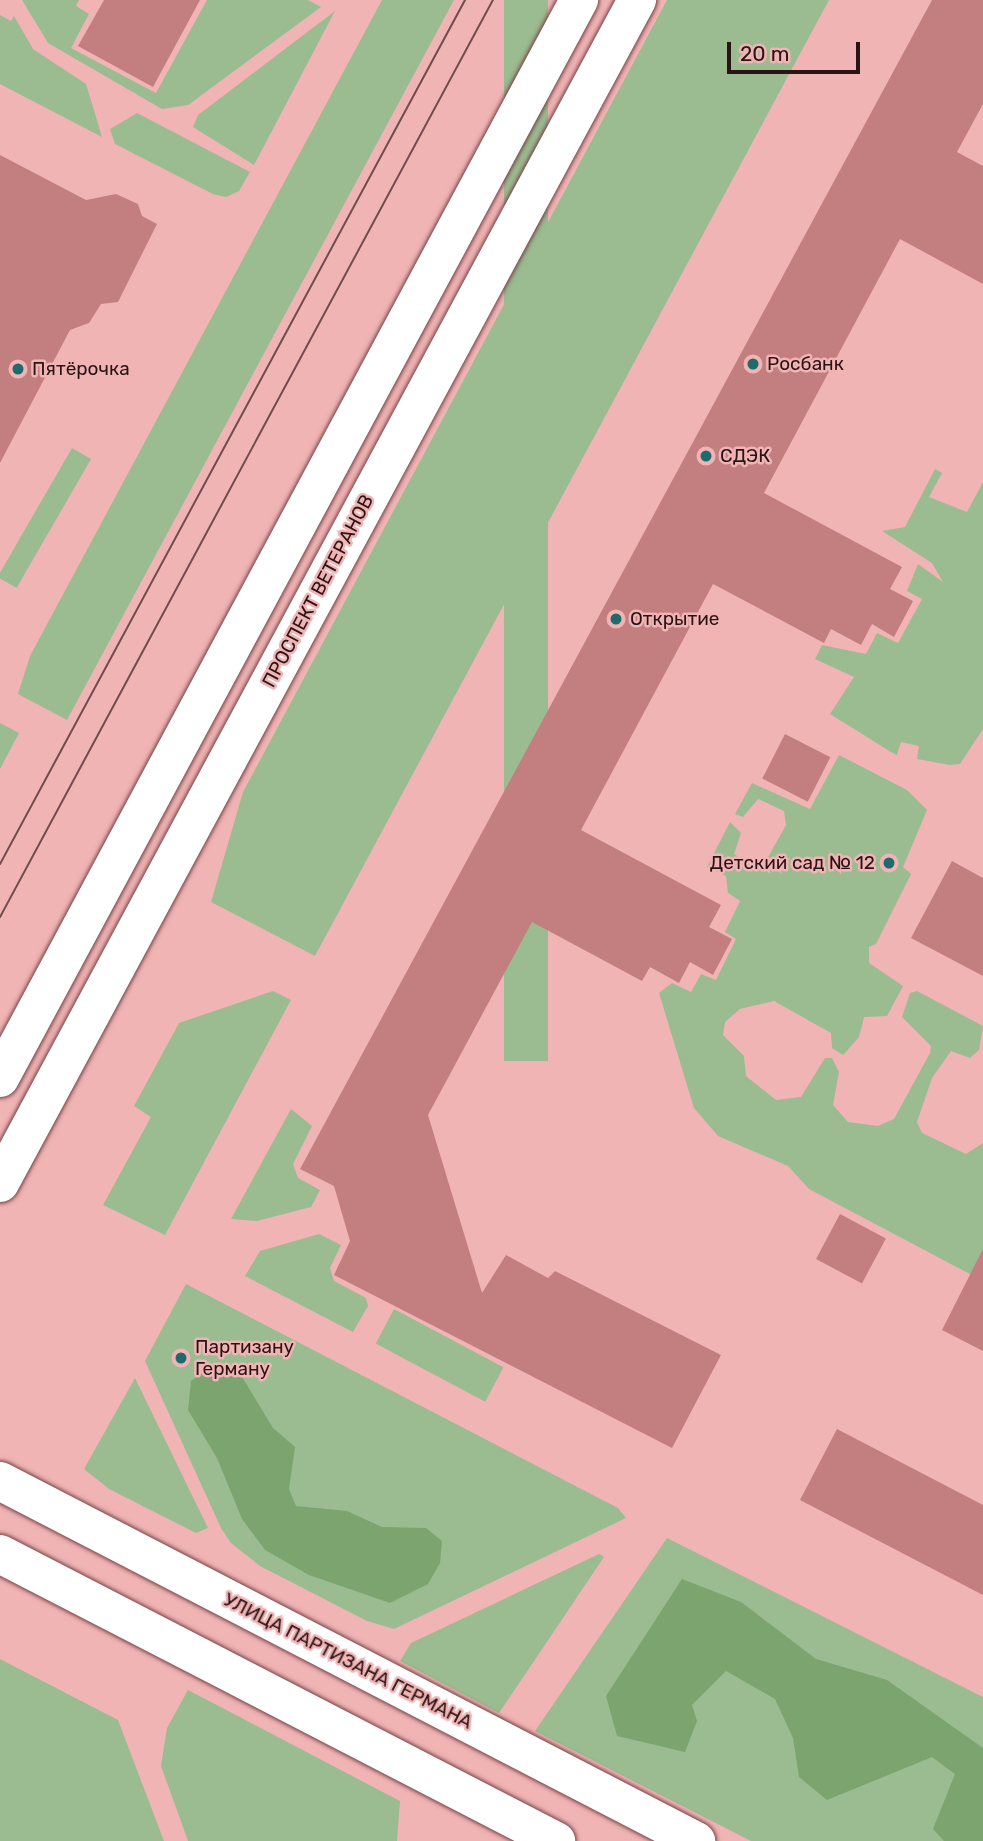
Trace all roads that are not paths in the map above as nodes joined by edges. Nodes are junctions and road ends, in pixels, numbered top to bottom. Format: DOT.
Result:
graph roads {
  1 [pos="579,0"];
  2 [pos="637,0"];
  3 [pos="0,1078"];
  4 [pos="0,1182"];
  5 [pos="0,1481"];
  6 [pos="0,1554"];
  7 [pos="556,1841"];
  8 [pos="696,1841"];
  1 -- 3 [label="main road"];
  2 -- 4 [label="main road, ПРОСПЕКТ ВЕТЕРАНОВ"];
  5 -- 8 [label="main road, УЛИЦА ПАРТИЗАНА ГЕРМАНА"];
  6 -- 7 [label="main road"];
}
